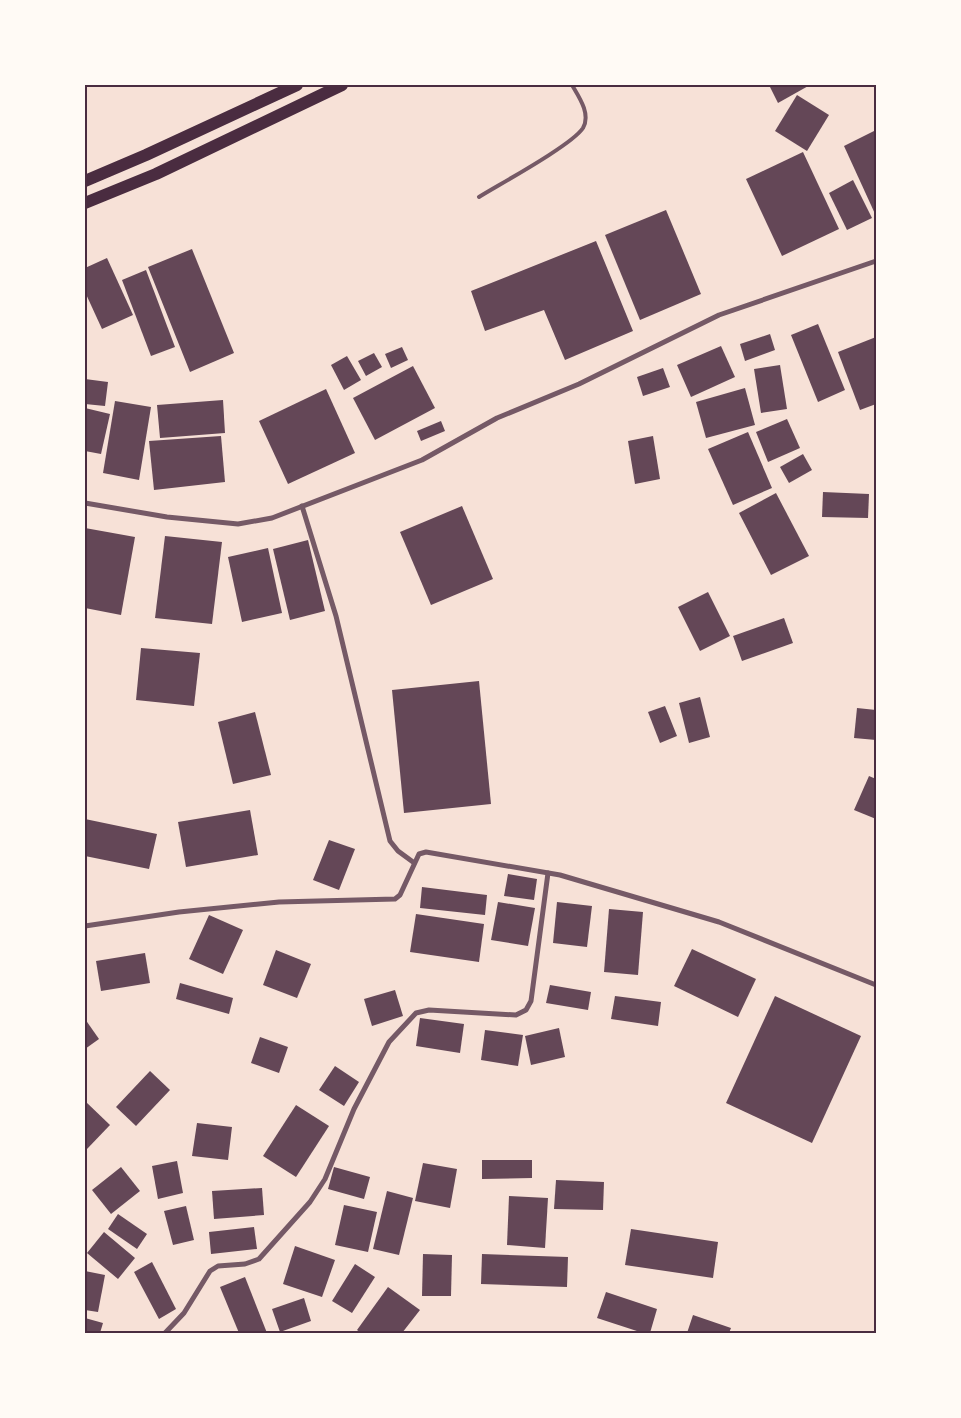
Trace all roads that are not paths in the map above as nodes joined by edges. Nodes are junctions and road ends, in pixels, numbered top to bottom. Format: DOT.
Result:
graph roads {
  1 [pos="297,85"];
  2 [pos="342,85"];
  3 [pos="572,85"];
  4 [pos="85,181"];
  5 [pos="479,197"];
  6 [pos="85,203"];
  7 [pos="876,261"];
  8 [pos="85,503"];
  9 [pos="302,506"];
  10 [pos="413,862"];
  11 [pos="548,873"];
  12 [pos="85,926"];
  13 [pos="876,985"];
  14 [pos="165,1333"];
  1 -- 4 [label="main road"];
  2 -- 6 [label="main road"];
  3 -- 5 [label="lane"];
  7 -- 9 [label="street"];
  8 -- 9 [label="street"];
  9 -- 10 [label="street"];
  10 -- 11 [label="street"];
  10 -- 12 [label="street"];
  11 -- 13 [label="street"];
  11 -- 14 [label="street"];
}
